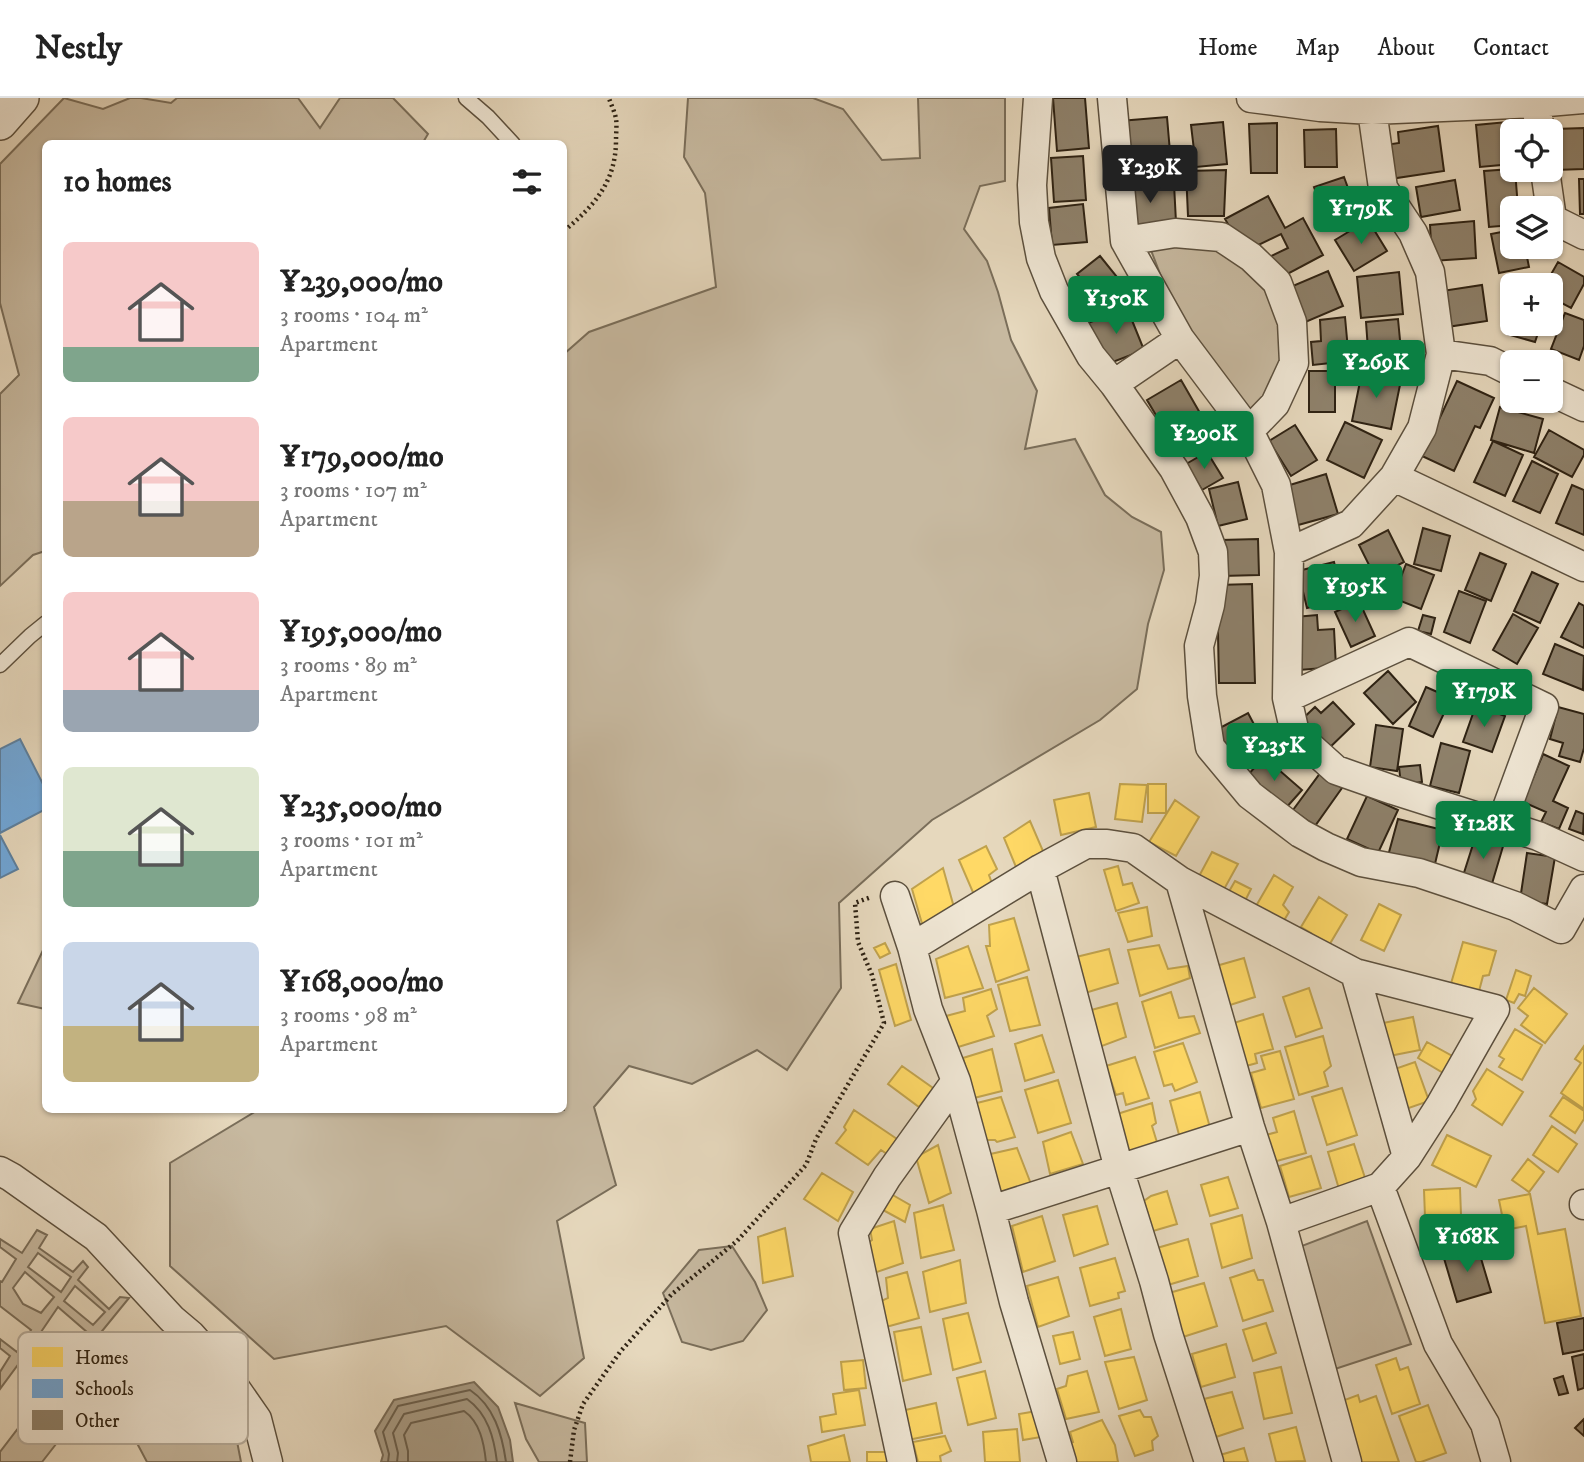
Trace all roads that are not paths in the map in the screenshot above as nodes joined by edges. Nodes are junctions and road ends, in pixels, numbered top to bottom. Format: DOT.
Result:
graph roads {
  1 [pos="22,98"];
  2 [pos="466,98"];
  3 [pos="1038,98"];
  4 [pos="1112,98"];
  5 [pos="1251,98"];
  6 [pos="1584,99"];
  7 [pos="1536,103"];
  8 [pos="1372,110"];
  9 [pos="1538,119"];
  10 [pos="0,124"];
  11 [pos="509,140"];
  12 [pos="1547,182"];
  13 [pos="1584,235"];
  14 [pos="1125,241"];
  15 [pos="1180,339"];
  16 [pos="1441,354"];
  17 [pos="1500,366"];
  18 [pos="1114,384"];
  19 [pos="1563,397"];
  20 [pos="1584,407"];
  21 [pos="1249,431"];
  22 [pos="1394,477"];
  23 [pos="1289,552"];
  24 [pos="1584,567"];
  25 [pos="42,626"];
  26 [pos="0,665"];
  27 [pos="1287,698"];
  28 [pos="1500,824"];
  29 [pos="1584,857"];
  30 [pos="1040,869"];
  31 [pos="1180,881"];
  32 [pos="1584,889"];
  33 [pos="895,896"];
  34 [pos="912,947"];
  35 [pos="1355,973"];
  36 [pos="956,1081"];
  37 [pos="1250,1127"];
  38 [pos="1407,1157"];
  39 [pos="1119,1169"];
  40 [pos="0,1171"];
  41 [pos="1380,1188"];
  42 [pos="991,1210"];
  43 [pos="1281,1222"];
  44 [pos="187,1332"];
  45 [pos="248,1406"];
  46 [pos="268,1462"];
  47 [pos="902,1462"];
  48 [pos="1062,1462"];
  49 [pos="1209,1462"];
  50 [pos="1347,1462"];
  51 [pos="1496,1462"];
  1 -- 10 [label="street"];
  2 -- 11 [label="lane"];
  3 -- 18 [label="street"];
  4 -- 14 [label="street"];
  5 -- 8 [label="street"];
  6 -- 7 [label="street"];
  7 -- 8 [label="street"];
  7 -- 9 [label="street"];
  8 -- 16 [label="street"];
  12 -- 13 [label="street"];
  14 -- 15 [label="street"];
  14 -- 21 [label="street"];
  15 -- 18 [label="street"];
  15 -- 21 [label="street"];
  16 -- 17 [label="street"];
  16 -- 22 [label="street"];
  18 -- 32 [label="street"];
  19 -- 20 [label="street"];
  21 -- 23 [label="street"];
  22 -- 23 [label="street"];
  22 -- 24 [label="street"];
  23 -- 27 [label="street"];
  25 -- 26 [label="lane"];
  27 -- 28 [label="street"];
  27 -- 28 [label="street"];
  28 -- 29 [label="street"];
  30 -- 31 [label="street"];
  30 -- 34 [label="street"];
  30 -- 39 [label="street"];
  31 -- 35 [label="street"];
  31 -- 37 [label="street"];
  33 -- 34 [label="street"];
  34 -- 36 [label="street"];
  35 -- 38 [label="street"];
  35 -- 38 [label="street"];
  36 -- 42 [label="street"];
  36 -- 47 [label="street"];
  37 -- 39 [label="street"];
  37 -- 43 [label="street"];
  38 -- 41 [label="street"];
  39 -- 42 [label="street"];
  39 -- 49 [label="street"];
  40 -- 44 [label="street"];
  41 -- 43 [label="street"];
  41 -- 51 [label="street"];
  42 -- 48 [label="street"];
  43 -- 50 [label="street"];
  45 -- 46 [label="street"];
}
